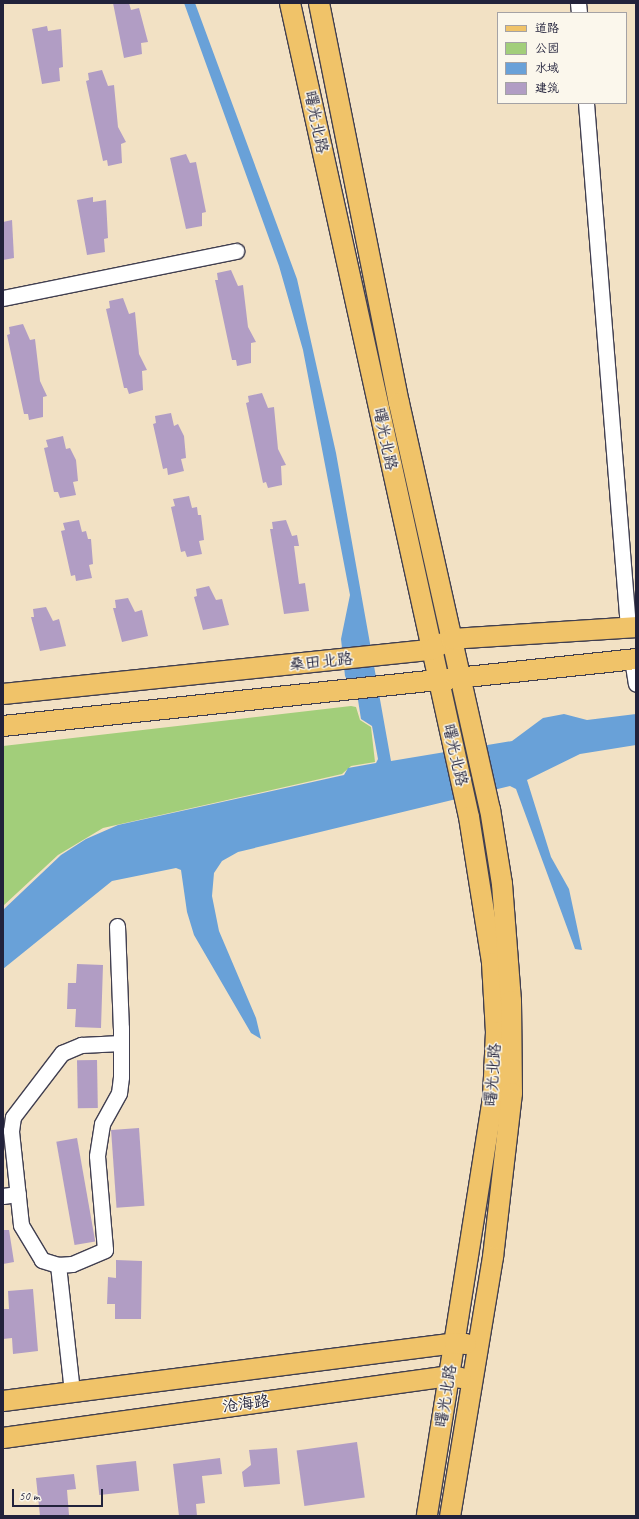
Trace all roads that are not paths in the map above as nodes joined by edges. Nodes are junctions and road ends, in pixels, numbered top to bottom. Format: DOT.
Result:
graph roads {
  1 [pos="290,3"];
  2 [pos="319,3"];
  3 [pos="586,104"];
  4 [pos="236,251"];
  5 [pos="3,298"];
  6 [pos="632,627"];
  7 [pos="451,639"];
  8 [pos="432,650"];
  9 [pos="634,659"];
  10 [pos="460,677"];
  11 [pos="438,680"];
  12 [pos="636,684"];
  13 [pos="3,694"];
  14 [pos="3,726"];
  15 [pos="117,926"];
  16 [pos="121,1043"];
  17 [pos="10,1195"];
  18 [pos="58,1266"];
  19 [pos="454,1343"];
  20 [pos="478,1346"];
  21 [pos="449,1376"];
  22 [pos="473,1379"];
  23 [pos="72,1392"];
  24 [pos="9,1400"];
  25 [pos="11,1437"];
  26 [pos="427,1516"];
  27 [pos="450,1516"];
  1 -- 8 [label="main road, 曙光北路"];
  2 -- 7 [label="main road, 曙光北路"];
  3 -- 6 [label="street"];
  4 -- 5 [label="street"];
  6 -- 7 [label="main road, 桑田北路"];
  7 -- 8 [label="main road, 桑田北路"];
  7 -- 10 [label="main road, 曙光北路"];
  8 -- 11 [label="main road, 曙光北路"];
  8 -- 13 [label="main road, 桑田北路"];
  9 -- 10 [label="main road, 桑田北路"];
  9 -- 12 [label="street"];
  10 -- 11 [label="main road, 桑田北路"];
  10 -- 20 [label="main road, 曙光北路"];
  11 -- 14 [label="main road, 桑田北路"];
  11 -- 19 [label="main road, 曙光北路"];
  15 -- 16 [label="street"];
  16 -- 17 [label="street"];
  16 -- 18 [label="street"];
  17 -- 18 [label="street"];
  18 -- 23 [label="street"];
  19 -- 20 [label="main road"];
  19 -- 21 [label="main road, 曙光北路"];
  19 -- 23 [label="main road"];
  20 -- 22 [label="main road, 曙光北路"];
  21 -- 22 [label="main road, 沧海路"];
  21 -- 25 [label="main road, 沧海路"];
  21 -- 26 [label="main road, 曙光北路"];
  22 -- 27 [label="main road, 曙光北路"];
  23 -- 24 [label="main road"];
}
